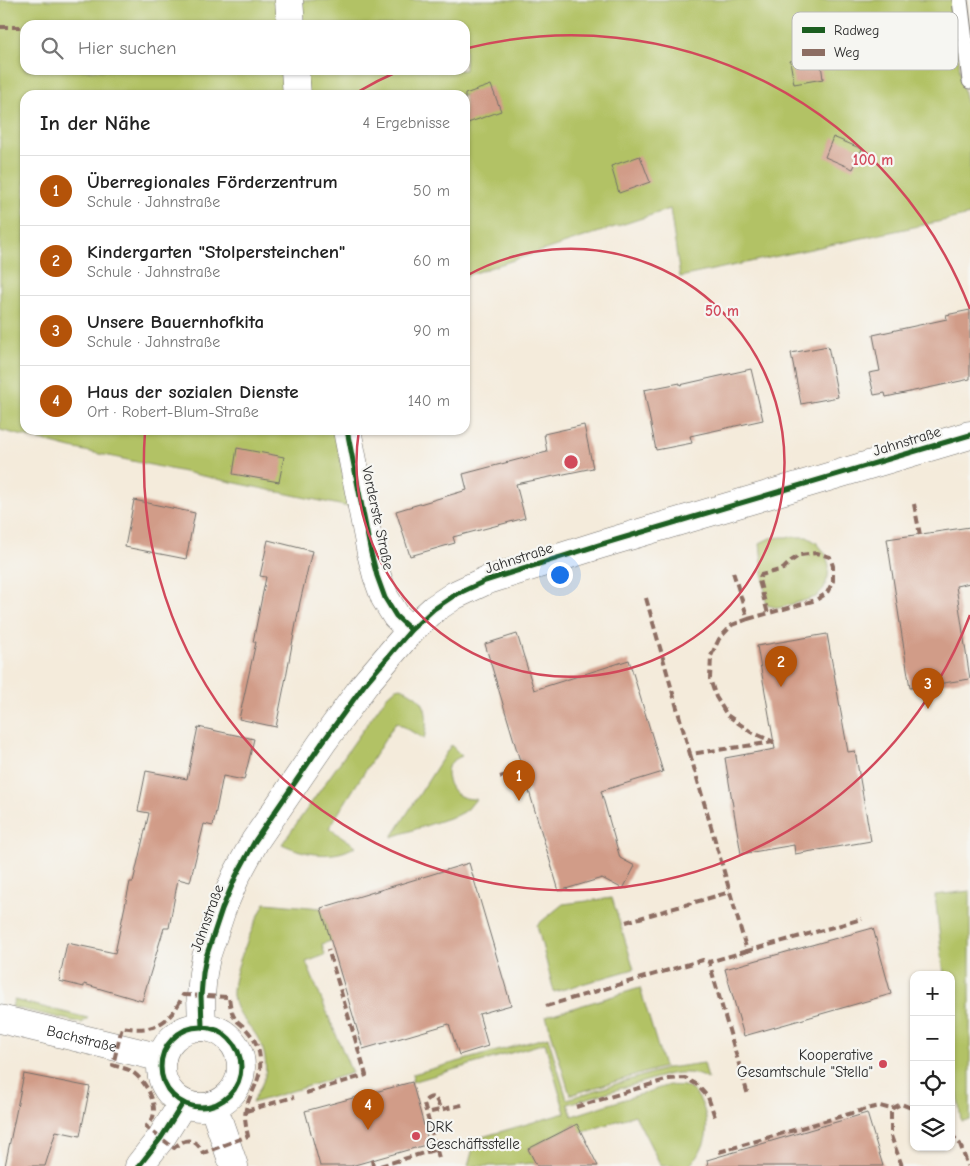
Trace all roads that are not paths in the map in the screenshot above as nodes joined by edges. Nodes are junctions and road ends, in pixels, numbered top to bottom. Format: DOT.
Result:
graph roads {
  1 [pos="289,0"];
  2 [pos="960,0"];
  3 [pos="291,20"];
  4 [pos="295,75"];
  5 [pos="970,81"];
  6 [pos="297,90"];
  7 [pos="348,435"];
  8 [pos="970,435"];
  9 [pos="411,630"];
  10 [pos="0,1019"];
  11 [pos="202,1027"];
  12 [pos="162,1058"];
  13 [pos="183,1103"];
  14 [pos="214,1105"];
  15 [pos="139,1166"];
  16 [pos="234,1166"];
  1 -- 3 [label="street"];
  2 -- 5 [label="lane"];
  4 -- 6 [label="street"];
  7 -- 9 [label="street, Vorderste Straße"];
  8 -- 9 [label="street, Jahnstraße"];
  9 -- 11 [label="street, Jahnstraße"];
  10 -- 12 [label="street, Bachstraße"];
  11 -- 12 [label="street"];
  11 -- 14 [label="street"];
  12 -- 13 [label="street"];
  13 -- 14 [label="street"];
  13 -- 15 [label="street"];
  14 -- 16 [label="street"];
}
